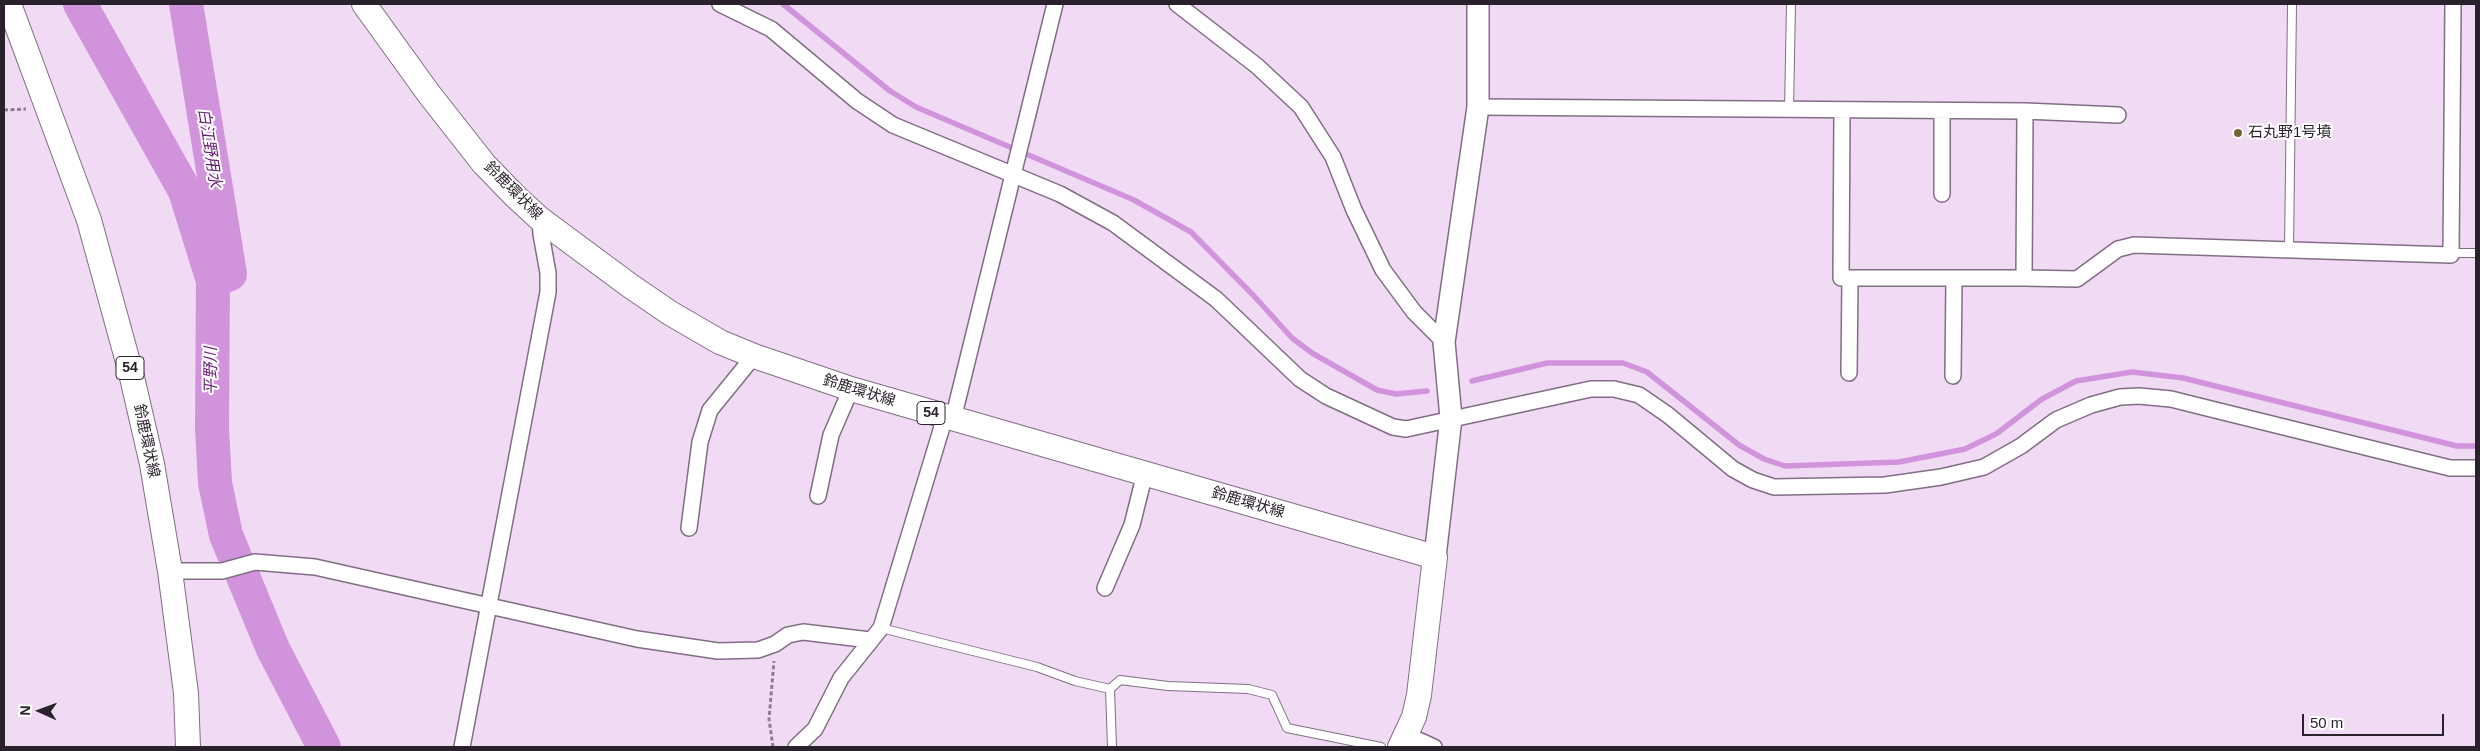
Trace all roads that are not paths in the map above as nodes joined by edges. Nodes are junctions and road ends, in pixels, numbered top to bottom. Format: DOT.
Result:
graph roads {
  1 [pos="9,4"];
  2 [pos="364,4"];
  3 [pos="720,4"];
  4 [pos="1055,4"];
  5 [pos="1177,4"];
  6 [pos="1478,4"];
  7 [pos="1791,4"];
  8 [pos="2292,4"];
  9 [pos="2453,4"];
  10 [pos="1478,107"];
  11 [pos="1789,110"];
  12 [pos="1842,111"];
  13 [pos="2025,111"];
  14 [pos="1942,112"];
  15 [pos="2118,115"];
  16 [pos="1016,171"];
  17 [pos="1942,194"];
  18 [pos="540,219"];
  19 [pos="2289,251"];
  20 [pos="2451,252"];
  21 [pos="2476,253"];
  22 [pos="1954,278"];
  23 [pos="2024,278"];
  24 [pos="1850,279"];
  25 [pos="1444,342"];
  26 [pos="754,356"];
  27 [pos="1849,373"];
  28 [pos="1953,376"];
  29 [pos="851,389"];
  30 [pos="949,418"];
  31 [pos="1451,418"];
  32 [pos="2476,468"];
  33 [pos="1145,473"];
  34 [pos="818,496"];
  35 [pos="689,528"];
  36 [pos="1435,557"];
  37 [pos="170,571"];
  38 [pos="1104,588"];
  39 [pos="489,607"];
  40 [pos="880,628"];
  41 [pos="870,640"];
  42 [pos="1110,689"];
  43 [pos="1404,741"];
  44 [pos="188,747"];
  45 [pos="462,747"];
  46 [pos="796,747"];
  47 [pos="1112,747"];
  48 [pos="1381,747"];
  49 [pos="1434,747"];
  1 -- 37 [label="main road, 鈴鹿環状線 / 54"];
  2 -- 18 [label="main road, 鈴鹿環状線 / 54"];
  3 -- 16 [label="street"];
  4 -- 16 [label="street"];
  5 -- 25 [label="street"];
  6 -- 10 [label="street"];
  7 -- 11 [label="lane"];
  8 -- 19 [label="lane"];
  9 -- 20 [label="street"];
  10 -- 11 [label="street"];
  10 -- 25 [label="street"];
  11 -- 12 [label="street"];
  12 -- 14 [label="street"];
  12 -- 24 [label="street"];
  13 -- 14 [label="street"];
  13 -- 15 [label="street"];
  13 -- 23 [label="street"];
  14 -- 17 [label="street"];
  16 -- 30 [label="street"];
  16 -- 31 [label="street"];
  18 -- 26 [label="main road, 鈴鹿環状線 / 54"];
  18 -- 39 [label="street"];
  19 -- 20 [label="street"];
  19 -- 23 [label="street"];
  20 -- 21 [label="lane"];
  22 -- 23 [label="street"];
  22 -- 24 [label="street"];
  22 -- 28 [label="street"];
  24 -- 27 [label="street"];
  25 -- 31 [label="street"];
  26 -- 29 [label="main road, 鈴鹿環状線 / 54"];
  26 -- 35 [label="street"];
  29 -- 30 [label="main road, 鈴鹿環状線 / 54"];
  29 -- 34 [label="street"];
  30 -- 33 [label="main road, 鈴鹿環状線 / 54"];
  30 -- 40 [label="street"];
  31 -- 32 [label="street"];
  31 -- 36 [label="street"];
  33 -- 36 [label="main road, 鈴鹿環状線 / 54"];
  33 -- 38 [label="street"];
  36 -- 43 [label="main road"];
  37 -- 39 [label="street"];
  37 -- 44 [label="main road, 鈴鹿環状線 / 54"];
  39 -- 41 [label="street"];
  39 -- 45 [label="street"];
  40 -- 41 [label="street"];
  40 -- 42 [label="lane"];
  41 -- 46 [label="street"];
  42 -- 47 [label="lane"];
  42 -- 48 [label="lane"];
  43 -- 49 [label="street"];
}
